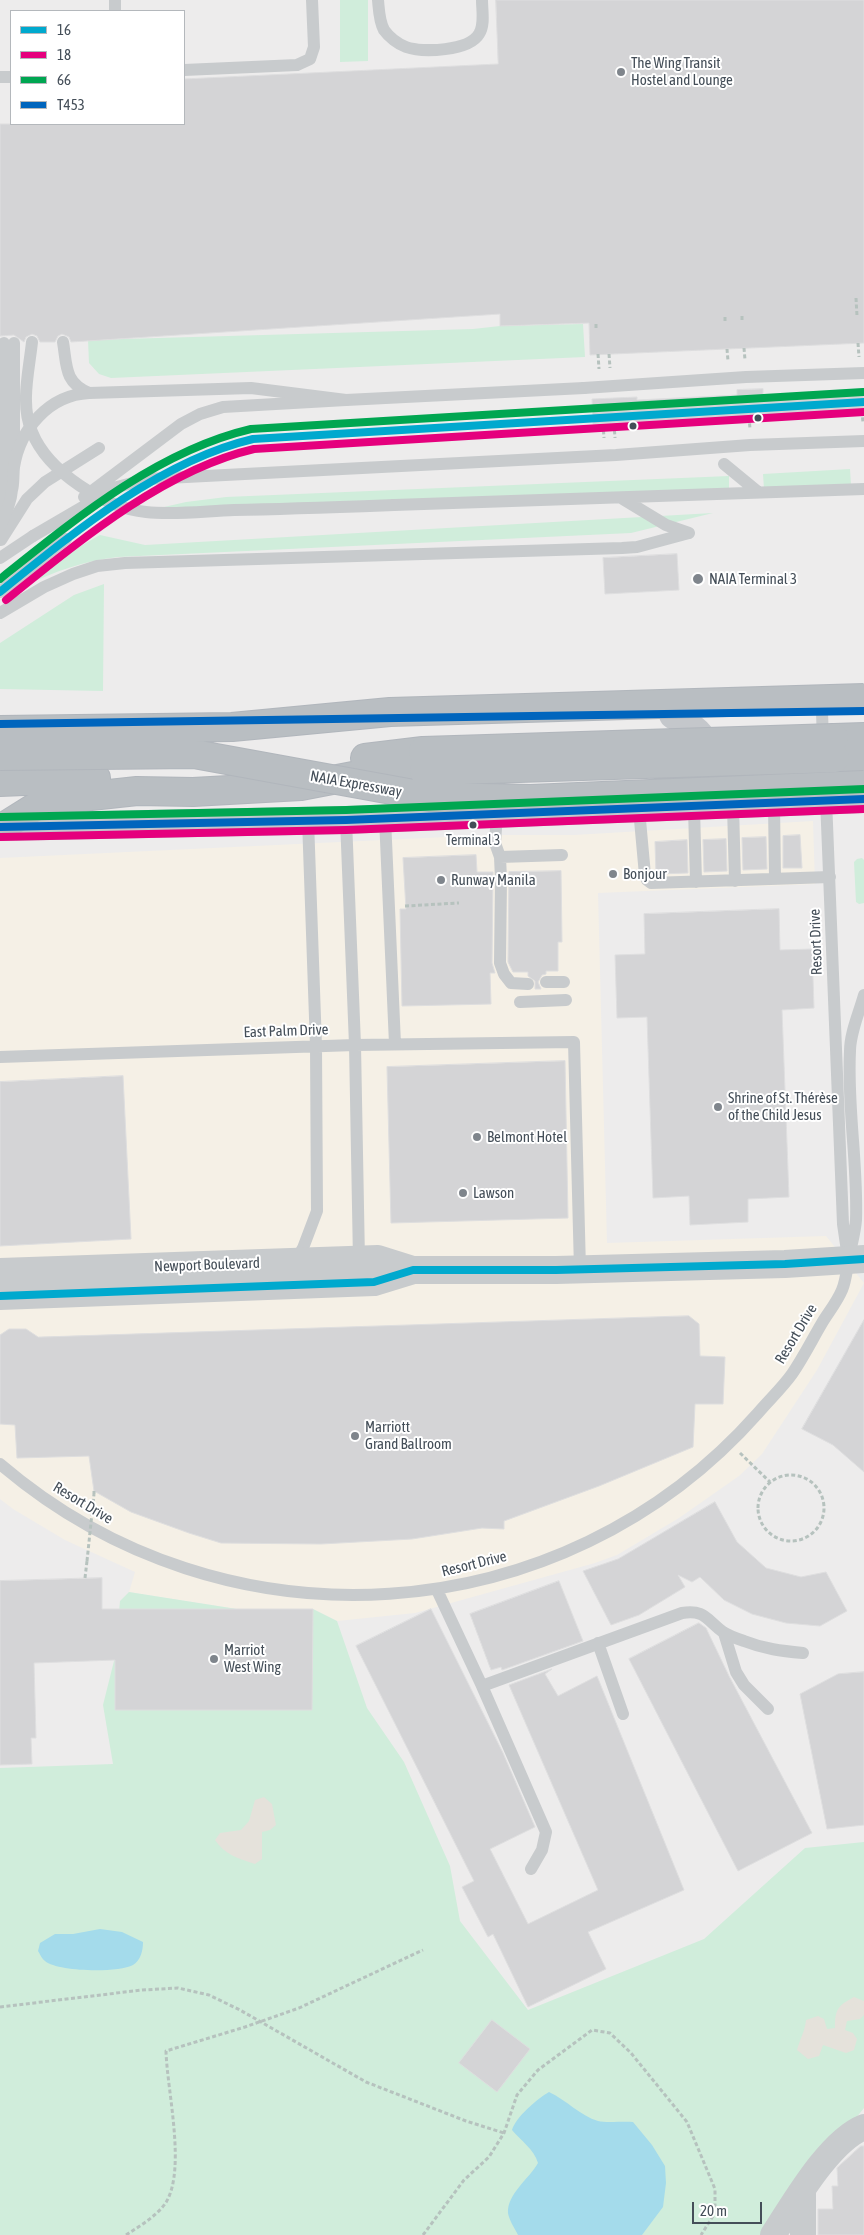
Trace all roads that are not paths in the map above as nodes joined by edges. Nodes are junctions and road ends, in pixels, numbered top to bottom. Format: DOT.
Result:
graph roads {
  1 [pos="312,0"];
  2 [pos="378,0"];
  3 [pos="482,0"];
  4 [pos="185,70"];
  5 [pos="32,342"];
  6 [pos="64,342"];
  7 [pos="864,373"];
  8 [pos="89,393"];
  9 [pos="346,400"];
  10 [pos="864,441"];
  11 [pos="99,448"];
  12 [pos="724,464"];
  13 [pos="14,466"];
  14 [pos="864,489"];
  15 [pos="758,492"];
  16 [pos="622,498"];
  17 [pos="0,526"];
  18 [pos="0,536"];
  19 [pos="33,536"];
  20 [pos="66,539"];
  21 [pos="0,541"];
  22 [pos="0,558"];
  23 [pos="0,592"];
  24 [pos="0,613"];
  25 [pos="864,698"];
  26 [pos="864,711"];
  27 [pos="822,712"];
  28 [pos="673,714"];
  29 [pos="0,724"];
  30 [pos="0,730"];
  31 [pos="864,737"];
  32 [pos="0,756"];
  33 [pos="864,757"];
  34 [pos="424,761"];
  35 [pos="0,782"];
  36 [pos="864,785"];
  37 [pos="864,800"];
  38 [pos="826,801"];
  39 [pos="774,804"];
  40 [pos="733,806"];
  41 [pos="685,808"];
  42 [pos="639,809"];
  43 [pos="497,814"];
  44 [pos="385,818"];
  45 [pos="308,820"];
  46 [pos="346,820"];
  47 [pos="2,827"];
  48 [pos="562,855"];
  49 [pos="500,857"];
  50 [pos="830,877"];
  51 [pos="775,879"];
  52 [pos="735,881"];
  53 [pos="696,882"];
  54 [pos="546,982"];
  55 [pos="564,982"];
  56 [pos="528,984"];
  57 [pos="864,995"];
  58 [pos="566,1000"];
  59 [pos="520,1002"];
  60 [pos="395,1044"];
  61 [pos="355,1045"];
  62 [pos="316,1046"];
  63 [pos="843,1049"];
  64 [pos="0,1057"];
  65 [pos="359,1260"];
  66 [pos="856,1260"];
  67 [pos="295,1262"];
  68 [pos="580,1269"];
  69 [pos="413,1270"];
  70 [pos="0,1272"];
  71 [pos="0,1296"];
  72 [pos="0,1464"];
  73 [pos="438,1590"];
  74 [pos="724,1633"];
  75 [pos="598,1643"];
  76 [pos="802,1653"];
  77 [pos="482,1686"];
  78 [pos="768,1709"];
  79 [pos="623,1714"];
  80 [pos="531,1870"];
  81 [pos="864,2127"];
  82 [pos="803,2190"];
  83 [pos="771,2235"];
  84 [pos="803,2235"];
  1 -- 4 [label="lane"];
  2 -- 3 [label="lane"];
  5 -- 16 [label="lane, bridge"];
  6 -- 8 [label="lane"];
  7 -- 9 [label="lane, bridge"];
  8 -- 9 [label="lane, bridge"];
  8 -- 13 [label="lane, bridge"];
  9 -- 19 [label="lane, bridge"];
  10 -- 19 [label="lane, bridge"];
  11 -- 21 [label="lane"];
  12 -- 15 [label="lane"];
  13 -- 17 [label="lane, bridge"];
  13 -- 18 [label="lane, bridge"];
  14 -- 15 [label="lane"];
  15 -- 16 [label="lane"];
  16 -- 24 [label="lane"];
  19 -- 22 [label="lane"];
  20 -- 23 [label="lane"];
  25 -- 30 [label="highway, bridge"];
  26 -- 27 [label="main road"];
  27 -- 28 [label="main road"];
  27 -- 38 [label="lane, Resort Drive"];
  28 -- 29 [label="main road"];
  28 -- 41 [label="main road"];
  31 -- 34 [label="highway, bridge"];
  32 -- 36 [label="highway, NAIA Expressway, bridge"];
  33 -- 34 [label="highway, bridge"];
  34 -- 35 [label="highway"];
  34 -- 47 [label="highway"];
  37 -- 38 [label="main road"];
  38 -- 39 [label="main road"];
  38 -- 50 [label="lane, Resort Drive"];
  39 -- 40 [label="main road"];
  39 -- 51 [label="lane"];
  40 -- 41 [label="main road"];
  40 -- 52 [label="lane"];
  41 -- 42 [label="main road"];
  41 -- 53 [label="lane"];
  42 -- 43 [label="main road"];
  42 -- 53 [label="lane"];
  43 -- 44 [label="main road"];
  43 -- 49 [label="lane"];
  44 -- 46 [label="main road"];
  44 -- 60 [label="lane"];
  45 -- 46 [label="main road"];
  45 -- 47 [label="main road"];
  45 -- 62 [label="lane"];
  46 -- 61 [label="lane"];
  48 -- 49 [label="lane"];
  49 -- 56 [label="lane"];
  50 -- 51 [label="lane"];
  50 -- 63 [label="lane, Resort Drive"];
  51 -- 52 [label="lane"];
  52 -- 53 [label="lane"];
  54 -- 55 [label="lane"];
  57 -- 63 [label="lane, Resort Drive"];
  58 -- 59 [label="lane"];
  60 -- 61 [label="lane, East Palm Drive"];
  60 -- 68 [label="lane, East Palm Drive"];
  61 -- 62 [label="lane, East Palm Drive"];
  61 -- 65 [label="lane"];
  62 -- 64 [label="lane, East Palm Drive"];
  62 -- 67 [label="lane"];
  63 -- 66 [label="lane, Resort Drive"];
  65 -- 67 [label="street, Newport Boulevard"];
  65 -- 69 [label="street, Newport Boulevard"];
  66 -- 68 [label="street, Newport Boulevard"];
  66 -- 73 [label="lane, Resort Drive"];
  67 -- 70 [label="street, Newport Boulevard"];
  68 -- 69 [label="street, Newport Boulevard"];
  69 -- 71 [label="street, Newport Boulevard"];
  72 -- 73 [label="lane, Resort Drive"];
  73 -- 77 [label="lane"];
  74 -- 75 [label="lane"];
  74 -- 76 [label="lane"];
  74 -- 78 [label="lane"];
  75 -- 77 [label="lane"];
  75 -- 79 [label="lane"];
  77 -- 80 [label="lane"];
  81 -- 82 [label="street"];
  82 -- 83 [label="street"];
  82 -- 84 [label="street"];
}
